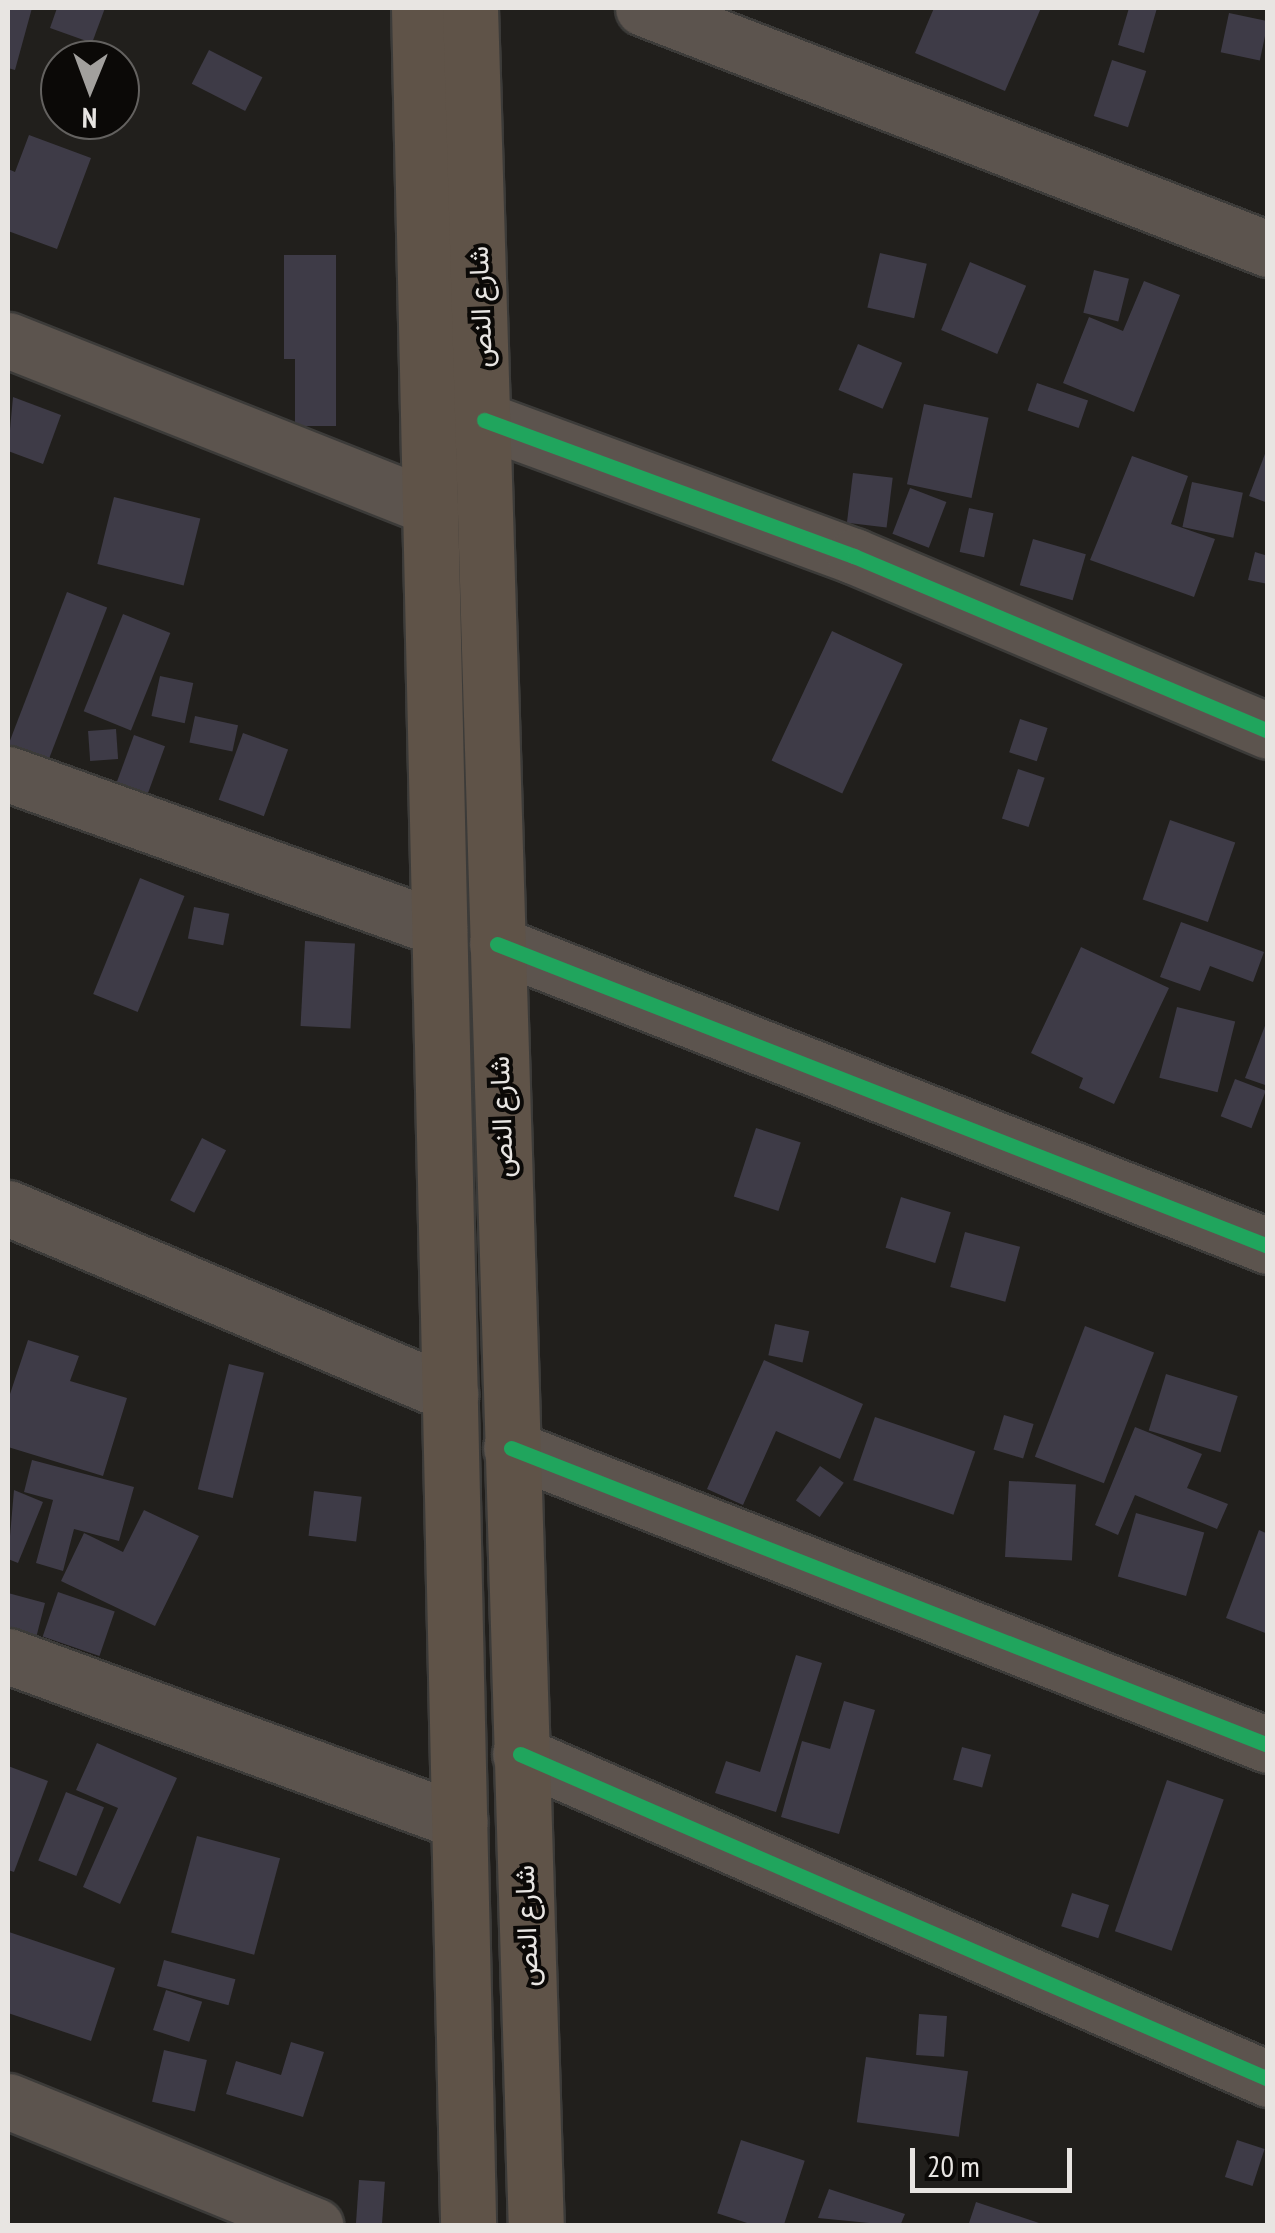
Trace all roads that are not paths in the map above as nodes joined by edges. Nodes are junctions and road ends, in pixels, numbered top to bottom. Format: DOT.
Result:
graph roads {
  1 [pos="419,8"];
  2 [pos="470,8"];
  3 [pos="643,8"];
  4 [pos="1268,249"];
  5 [pos="8,340"];
  6 [pos="484,420"];
  7 [pos="428,506"];
  8 [pos="1268,731"];
  9 [pos="8,774"];
  10 [pos="439,928"];
  11 [pos="497,944"];
  12 [pos="8,1208"];
  13 [pos="1268,1246"];
  14 [pos="450,1394"];
  15 [pos="511,1448"];
  16 [pos="8,1656"];
  17 [pos="1268,1745"];
  18 [pos="520,1754"];
  19 [pos="460,1821"];
  20 [pos="1268,2079"];
  21 [pos="8,2101"];
  22 [pos="316,2226"];
  23 [pos="468,2226"];
  24 [pos="536,2226"];
  1 -- 7 [label="main road, شارع النص"];
  2 -- 6 [label="main road, شارع النص"];
  3 -- 4 [label="street"];
  5 -- 7 [label="street"];
  6 -- 8 [label="street"];
  6 -- 11 [label="main road, شارع النص"];
  7 -- 10 [label="main road, شارع النص"];
  9 -- 10 [label="street"];
  10 -- 14 [label="main road, شارع النص"];
  11 -- 13 [label="street"];
  11 -- 15 [label="main road, شارع النص"];
  12 -- 14 [label="street"];
  14 -- 19 [label="main road, شارع النص"];
  15 -- 17 [label="street"];
  15 -- 18 [label="main road, شارع النص"];
  16 -- 19 [label="street"];
  18 -- 20 [label="street"];
  18 -- 24 [label="main road, شارع النص"];
  19 -- 23 [label="main road, شارع النص"];
  21 -- 22 [label="street"];
}
